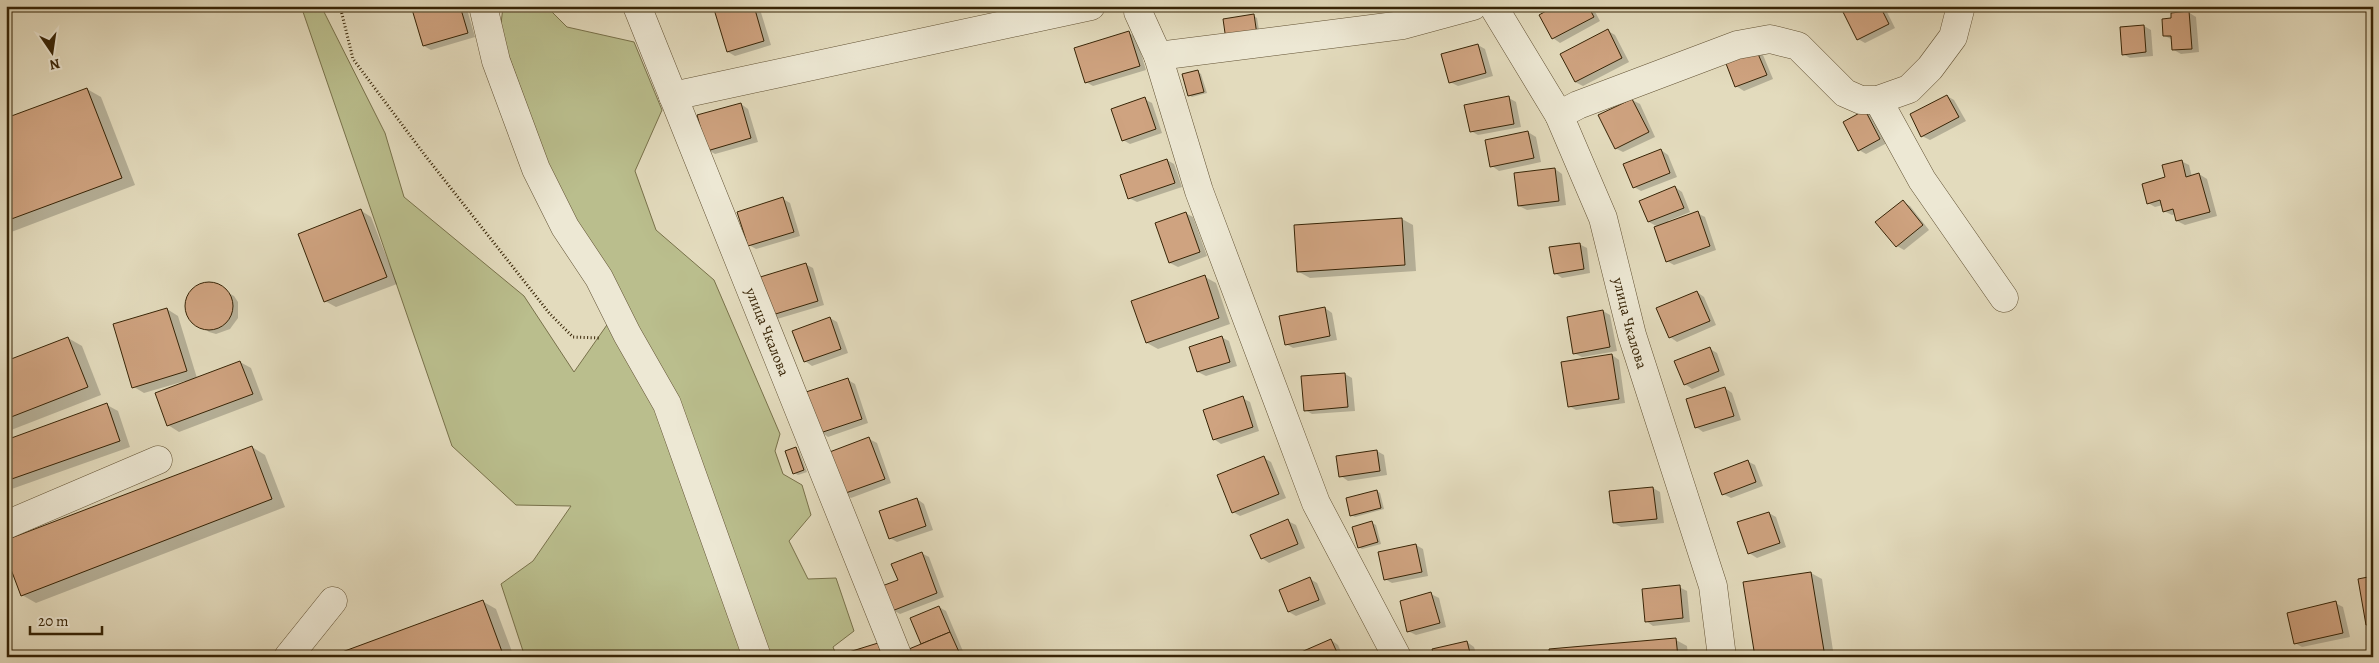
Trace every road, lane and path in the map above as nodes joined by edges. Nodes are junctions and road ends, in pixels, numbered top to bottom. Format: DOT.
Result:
graph roads {
  1 [pos="340,6"];
  2 [pos="483,6"];
  3 [pos="637,6"];
  4 [pos="1091,6"];
  5 [pos="1473,6"];
  6 [pos="1493,6"];
  7 [pos="1961,6"];
  8 [pos="1138,9"];
  9 [pos="1158,56"];
  10 [pos="673,96"];
  11 [pos="1878,100"];
  12 [pos="1558,115"];
  13 [pos="2004,298"];
  14 [pos="630,338"];
  15 [pos="158,460"];
  16 [pos="6,524"];
  17 [pos="333,601"];
  18 [pos="288,657"];
  19 [pos="757,657"];
  20 [pos="898,657"];
  21 [pos="1397,657"];
  22 [pos="1722,657"];
  1 -- 14 [label="path"];
  2 -- 14 [label="street"];
  3 -- 10 [label="street, улица Чкалова"];
  4 -- 10 [label="street"];
  5 -- 9 [label="street"];
  6 -- 12 [label="street, улица Чкалова"];
  7 -- 11 [label="street"];
  8 -- 9 [label="street"];
  9 -- 21 [label="street"];
  10 -- 20 [label="street, улица Чкалова"];
  11 -- 12 [label="street"];
  11 -- 13 [label="street"];
  12 -- 22 [label="street, улица Чкалова"];
  14 -- 19 [label="street"];
  15 -- 16 [label="street"];
  17 -- 18 [label="street"];
}
